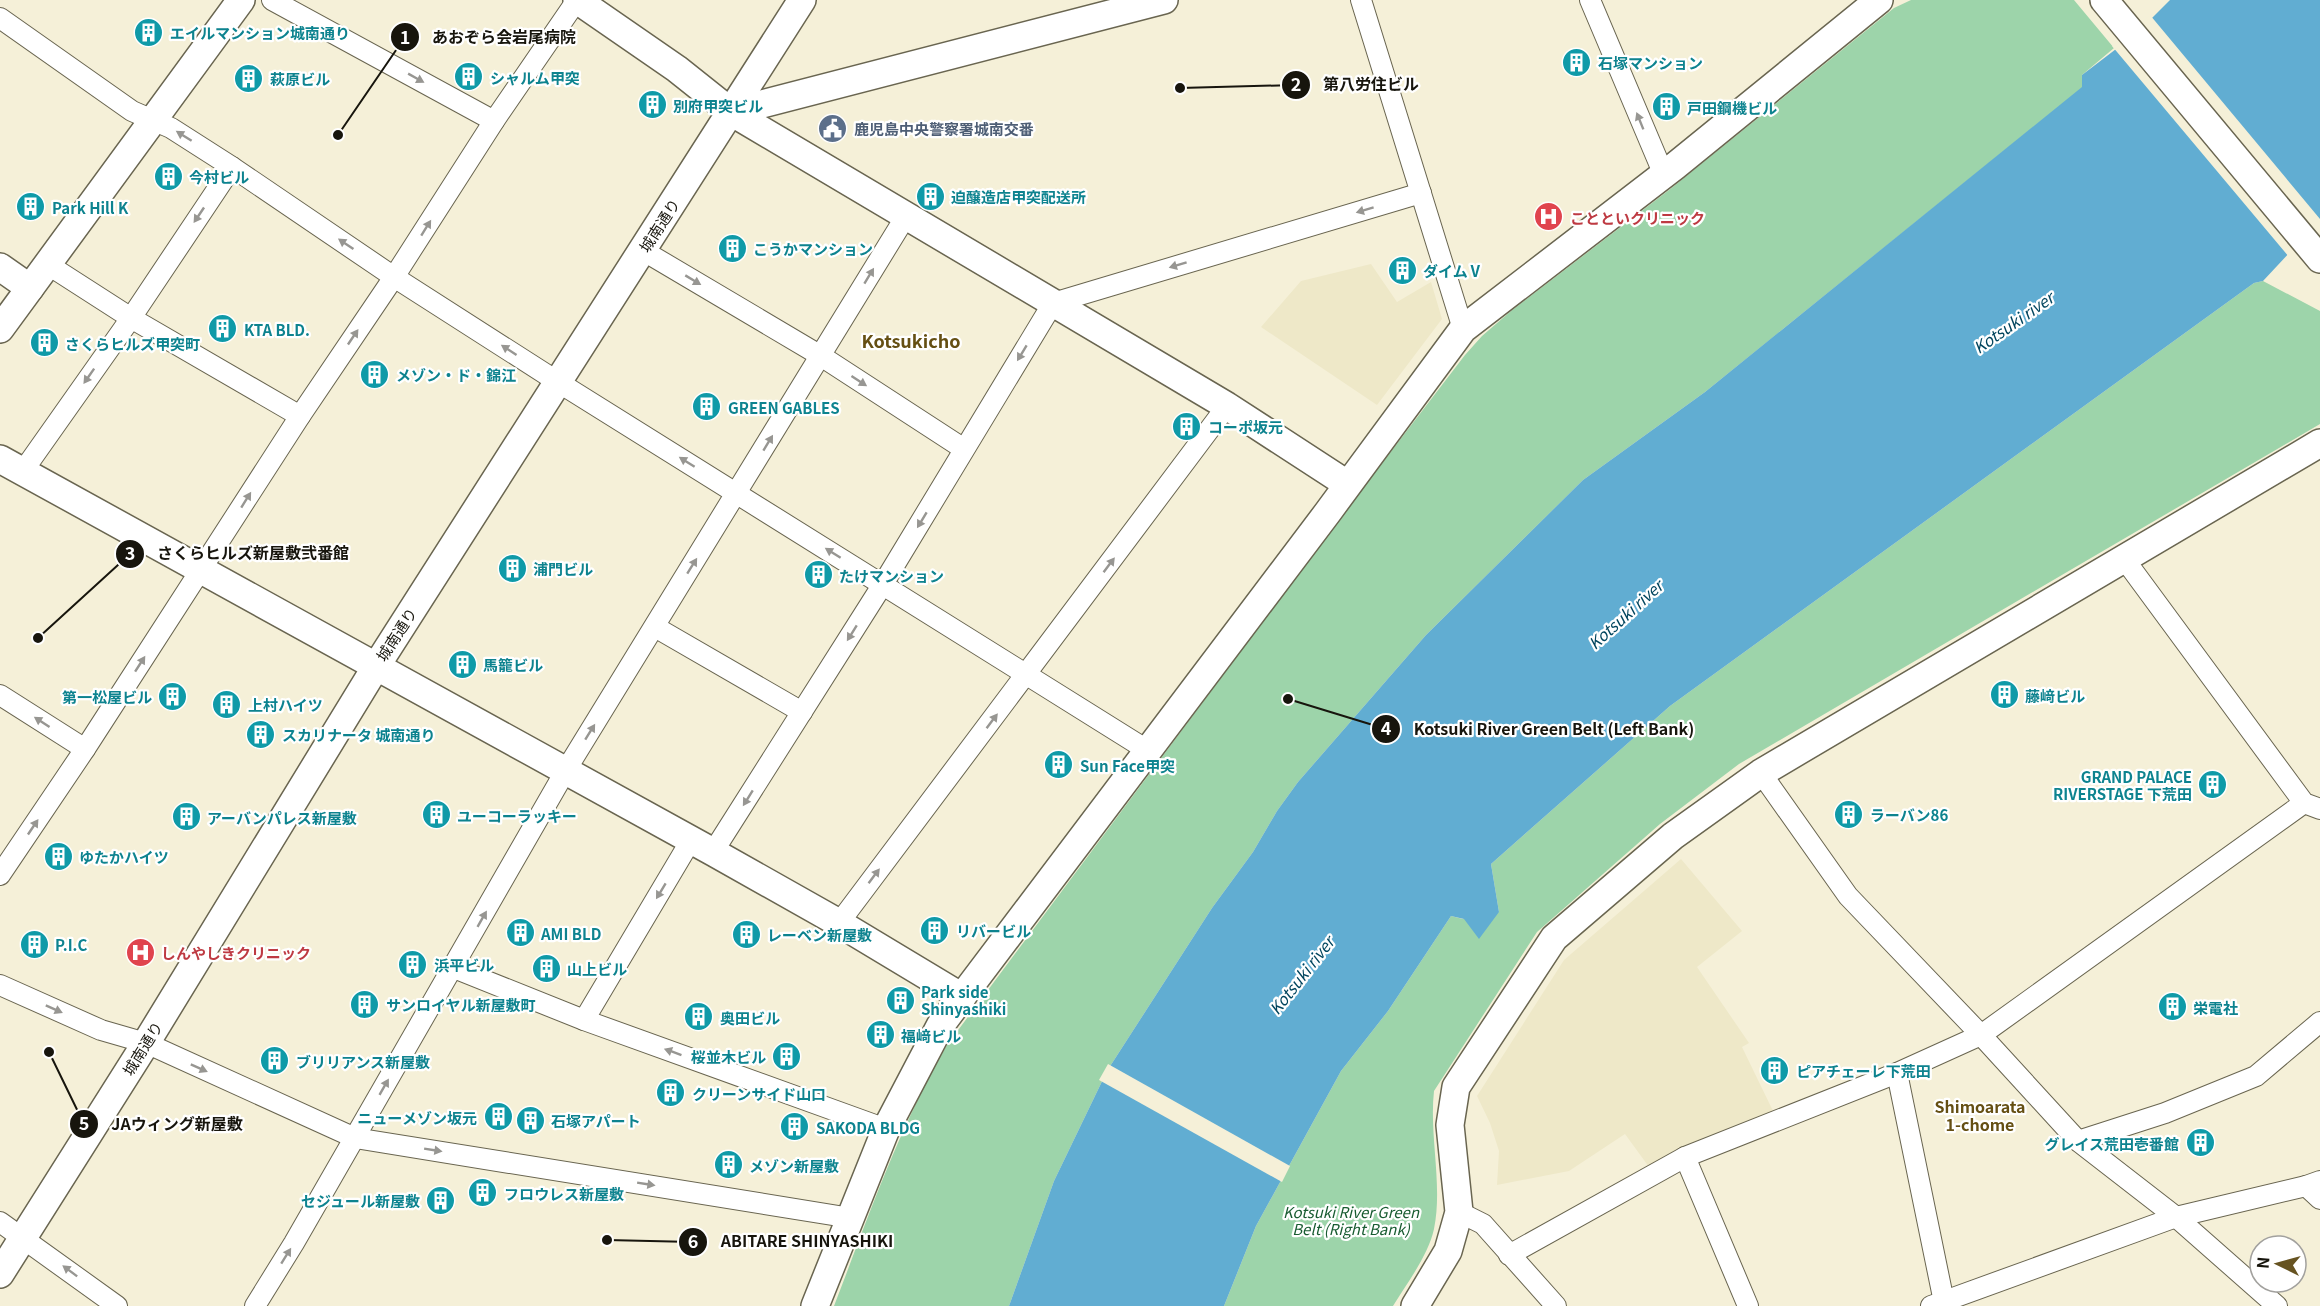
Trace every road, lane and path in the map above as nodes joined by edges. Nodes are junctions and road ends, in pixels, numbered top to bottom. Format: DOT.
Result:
graph roads {
  1 [pos="241,0"];
  2 [pos="272,0"];
  3 [pos="577,0"];
  4 [pos="802,0"];
  5 [pos="1164,0"];
  6 [pos="1361,0"];
  7 [pos="1590,0"];
  8 [pos="1879,0"];
  9 [pos="2104,0"];
  10 [pos="0,18"];
  11 [pos="731,112"];
  12 [pos="153,119"];
  13 [pos="494,121"];
  14 [pos="232,167"];
  15 [pos="1664,175"];
  16 [pos="1421,193"];
  17 [pos="906,216"];
  18 [pos="642,250"];
  19 [pos="2320,259"];
  20 [pos="47,264"];
  21 [pos="0,267"];
  22 [pos="394,277"];
  23 [pos="30,288"];
  24 [pos="1053,303"];
  25 [pos="131,318"];
  26 [pos="0,329"];
  27 [pos="1463,329"];
  28 [pos="821,356"];
  29 [pos="558,382"];
  30 [pos="1227,406"];
  31 [pos="300,416"];
  32 [pos="2320,443"];
  33 [pos="964,449"];
  34 [pos="11,465"];
  35 [pos="1347,484"];
  36 [pos="737,493"];
  37 [pos="2125,560"];
  38 [pos="202,569"];
  39 [pos="883,584"];
  40 [pos="655,627"];
  41 [pos="377,665"];
  42 [pos="1028,674"];
  43 [pos="0,694"];
  44 [pos="802,712"];
  45 [pos="85,749"];
  46 [pos="1147,750"];
  47 [pos="566,770"];
  48 [pos="1761,773"];
  49 [pos="2312,806"];
  50 [pos="702,846"];
  51 [pos="0,875"];
  52 [pos="839,923"];
  53 [pos="454,968"];
  54 [pos="0,985"];
  55 [pos="962,998"];
  56 [pos="584,1020"];
  57 [pos="2320,1022"];
  58 [pos="1981,1035"];
  59 [pos="146,1043"];
  60 [pos="1897,1073"];
  61 [pos="886,1129"];
  62 [pos="354,1138"];
  63 [pos="2078,1141"];
  64 [pos="1684,1157"];
  65 [pos="2316,1189"];
  66 [pos="1459,1212"];
  67 [pos="2176,1216"];
  68 [pos="851,1218"];
  69 [pos="0,1222"];
  70 [pos="23,1237"];
  71 [pos="1509,1254"];
  72 [pos="0,1274"];
  73 [pos="1940,1305"];
  74 [pos="117,1306"];
  75 [pos="255,1306"];
  76 [pos="815,1306"];
  77 [pos="1414,1306"];
  78 [pos="1556,1306"];
  79 [pos="1748,1306"];
  80 [pos="2277,1306"];
  1 -- 12 [label="street"];
  2 -- 13 [label="street, one-way"];
  3 -- 11 [label="street"];
  3 -- 13 [label="street"];
  4 -- 11 [label="street, 城南通り"];
  5 -- 11 [label="street"];
  6 -- 16 [label="street"];
  15 -- 7 [label="street, one-way"];
  8 -- 15 [label="street"];
  9 -- 19 [label="street"];
  10 -- 12 [label="street"];
  11 -- 17 [label="street"];
  11 -- 18 [label="street, 城南通り"];
  14 -- 12 [label="street, one-way"];
  12 -- 20 [label="street"];
  22 -- 13 [label="street, one-way"];
  22 -- 14 [label="street, one-way"];
  14 -- 25 [label="street, one-way"];
  15 -- 27 [label="street"];
  16 -- 24 [label="street, one-way"];
  16 -- 27 [label="street"];
  17 -- 24 [label="street"];
  28 -- 17 [label="street, one-way"];
  18 -- 28 [label="street, one-way"];
  18 -- 29 [label="street, 城南通り"];
  20 -- 23 [label="street"];
  20 -- 25 [label="street"];
  21 -- 23 [label="street"];
  29 -- 22 [label="street, one-way"];
  31 -- 22 [label="street, one-way"];
  23 -- 26 [label="street"];
  24 -- 30 [label="street"];
  24 -- 33 [label="street, one-way"];
  25 -- 31 [label="street"];
  25 -- 34 [label="street, one-way"];
  27 -- 35 [label="street"];
  28 -- 33 [label="street, one-way"];
  36 -- 28 [label="street, one-way"];
  36 -- 29 [label="street, one-way"];
  29 -- 41 [label="street, 城南通り"];
  30 -- 35 [label="street"];
  42 -- 30 [label="street, one-way"];
  38 -- 31 [label="street, one-way"];
  32 -- 37 [label="street"];
  33 -- 39 [label="street, one-way"];
  34 -- 38 [label="street"];
  35 -- 46 [label="street"];
  39 -- 36 [label="street, one-way"];
  40 -- 36 [label="street, one-way"];
  37 -- 48 [label="street"];
  37 -- 49 [label="street"];
  38 -- 41 [label="street"];
  45 -- 38 [label="street, one-way"];
  39 -- 42 [label="street"];
  39 -- 44 [label="street, one-way"];
  40 -- 44 [label="street"];
  47 -- 40 [label="street, one-way"];
  41 -- 47 [label="street"];
  41 -- 59 [label="street, 城南通り"];
  42 -- 46 [label="street"];
  52 -- 42 [label="street, one-way"];
  45 -- 43 [label="street, one-way"];
  44 -- 50 [label="street, one-way"];
  51 -- 45 [label="street, one-way"];
  46 -- 55 [label="street"];
  47 -- 50 [label="street"];
  53 -- 47 [label="street, one-way"];
  48 -- 58 [label="street"];
  48 -- 66 [label="street"];
  49 -- 58 [label="street"];
  50 -- 52 [label="street"];
  50 -- 56 [label="street, one-way"];
  52 -- 55 [label="street"];
  53 -- 56 [label="street"];
  62 -- 53 [label="street, one-way"];
  54 -- 59 [label="street, one-way"];
  55 -- 61 [label="street"];
  61 -- 56 [label="street, one-way"];
  57 -- 63 [label="street"];
  58 -- 60 [label="street"];
  58 -- 63 [label="street"];
  59 -- 62 [label="street, one-way"];
  59 -- 70 [label="street, 城南通り"];
  60 -- 64 [label="street"];
  60 -- 73 [label="street"];
  61 -- 68 [label="street"];
  62 -- 68 [label="street, one-way"];
  75 -- 62 [label="street, one-way"];
  63 -- 67 [label="street"];
  64 -- 71 [label="street"];
  64 -- 79 [label="street"];
  65 -- 67 [label="street"];
  66 -- 71 [label="street"];
  66 -- 77 [label="street"];
  67 -- 73 [label="street"];
  67 -- 80 [label="street"];
  68 -- 76 [label="street"];
  69 -- 70 [label="street"];
  70 -- 72 [label="street, 城南通り"];
  74 -- 70 [label="street, one-way"];
  71 -- 78 [label="street"];
}
